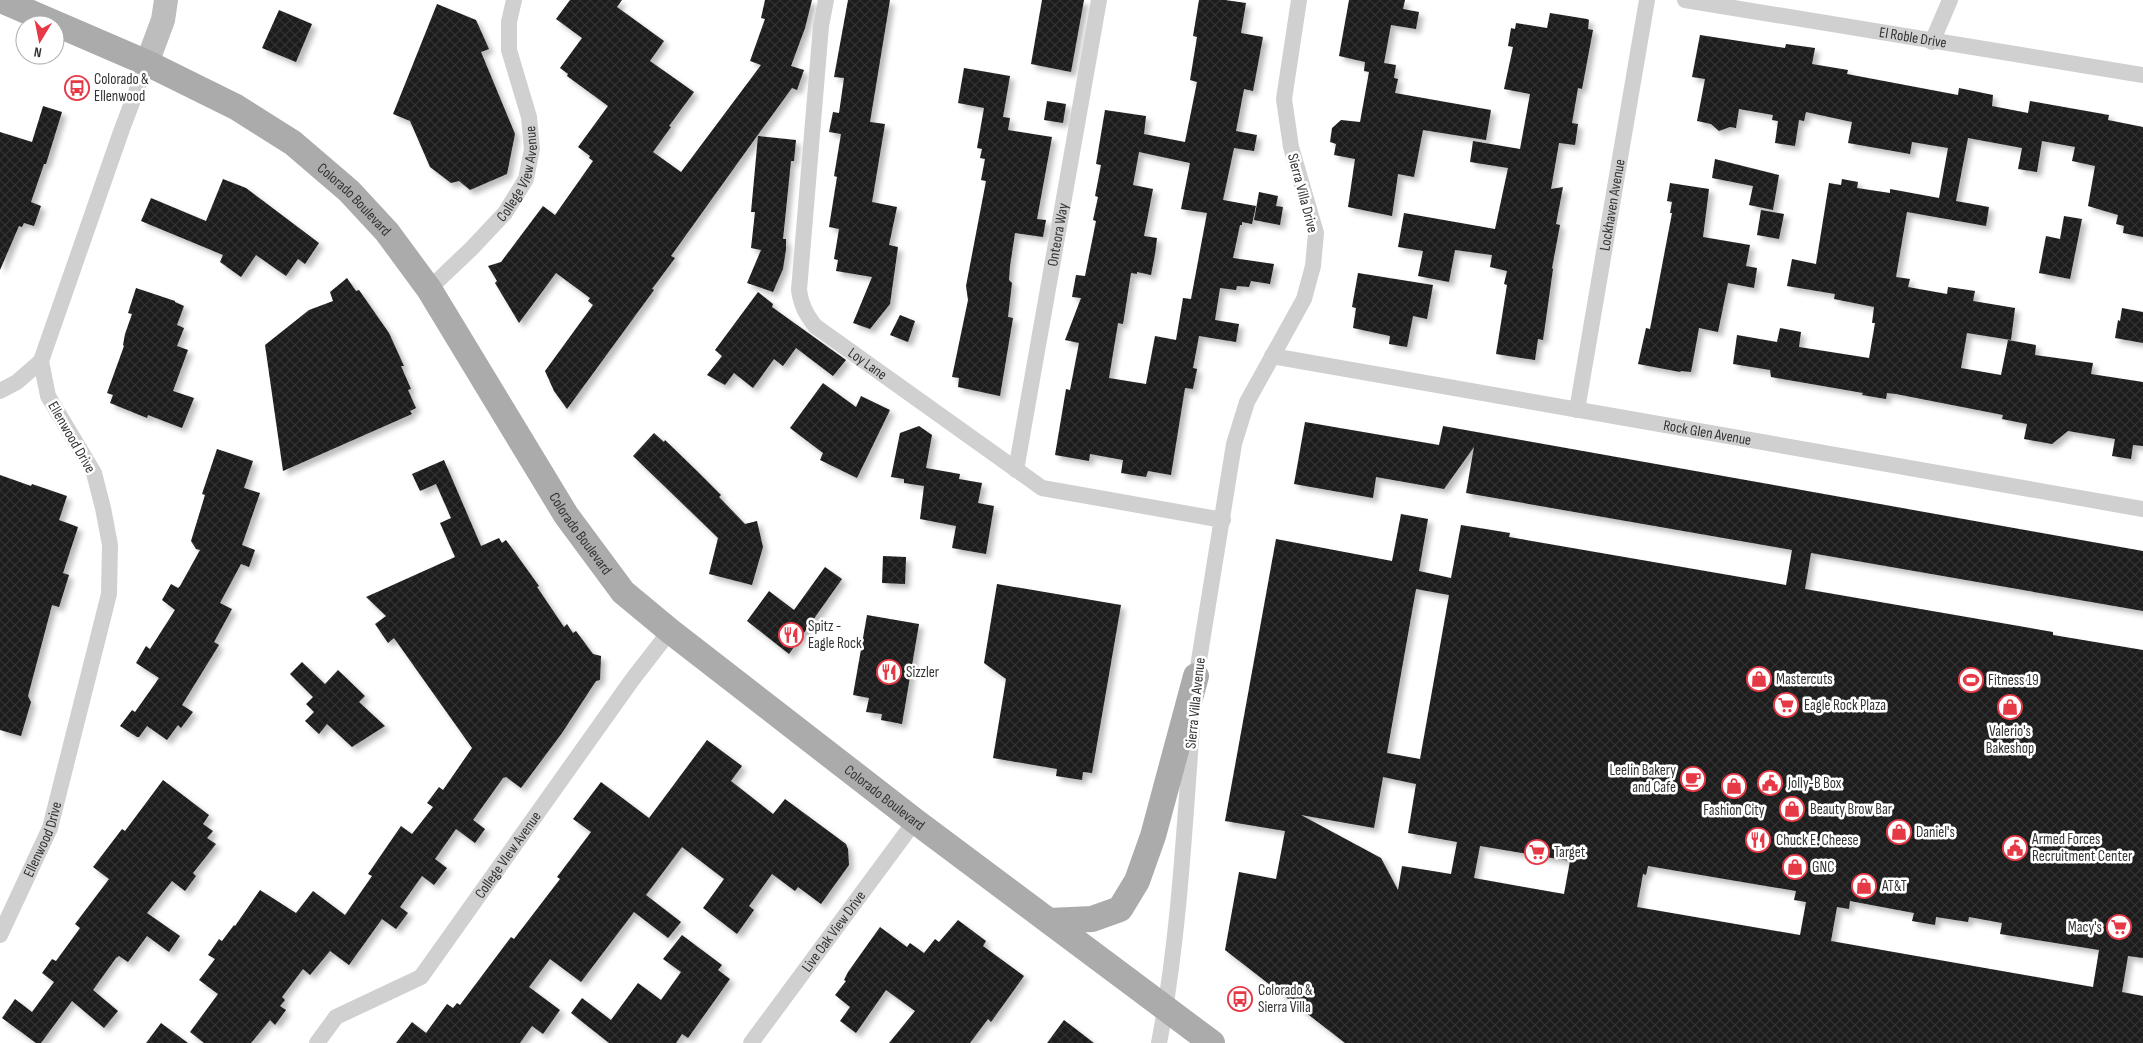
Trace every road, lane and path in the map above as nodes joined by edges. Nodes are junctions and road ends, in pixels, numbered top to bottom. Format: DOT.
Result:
graph roads {
  1 [pos="1,0"];
  2 [pos="166,0"];
  3 [pos="514,0"];
  4 [pos="826,0"];
  5 [pos="1099,0"];
  6 [pos="1299,0"];
  7 [pos="1647,0"];
  8 [pos="1950,0"];
  9 [pos="1692,1"];
  10 [pos="1932,42"];
  11 [pos="147,63"];
  12 [pos="2143,75"];
  13 [pos="429,289"];
  14 [pos="1272,356"];
  15 [pos="41,361"];
  16 [pos="0,391"];
  17 [pos="1247,402"];
  18 [pos="1577,410"];
  19 [pos="1016,470"];
  20 [pos="2143,509"];
  21 [pos="1223,520"];
  22 [pos="670,631"];
  23 [pos="1196,676"];
  24 [pos="915,821"];
  25 [pos="1049,921"];
  26 [pos="0,936"];
  27 [pos="1166,1009"];
  28 [pos="317,1043"];
  29 [pos="751,1043"];
  30 [pos="1160,1043"];
  31 [pos="1212,1043"];
  1 -- 11 [label="main road, Colorado Boulevard"];
  2 -- 11 [label="street"];
  3 -- 13 [label="street, College View Avenue"];
  4 -- 19 [label="street, Loy Lane"];
  5 -- 19 [label="street, Onteora Way"];
  6 -- 14 [label="street, Sierra Villa Drive"];
  7 -- 18 [label="street, Lockhaven Avenue"];
  8 -- 10 [label="street"];
  9 -- 10 [label="street, El Roble Drive"];
  10 -- 12 [label="street, El Roble Drive"];
  11 -- 13 [label="main road, Colorado Boulevard"];
  11 -- 15 [label="street"];
  13 -- 22 [label="main road, Colorado Boulevard"];
  14 -- 17 [label="street, Sierra Villa Drive"];
  14 -- 18 [label="street, Rock Glen Avenue"];
  15 -- 16 [label="street"];
  15 -- 26 [label="street, Ellenwood Drive"];
  17 -- 21 [label="street, Sierra Villa Avenue"];
  18 -- 20 [label="street, Rock Glen Avenue"];
  19 -- 21 [label="street, Loy Lane"];
  21 -- 23 [label="street, Sierra Villa Avenue"];
  22 -- 24 [label="main road, Colorado Boulevard"];
  22 -- 28 [label="street, College VIew Avenue"];
  23 -- 25 [label="main road"];
  23 -- 27 [label="street, Sierra Villa Avenue"];
  24 -- 25 [label="main road, Colorado Boulevard"];
  24 -- 29 [label="street, Live Oak View Drive"];
  25 -- 27 [label="main road, Colorado Boulevard"];
  27 -- 30 [label="street"];
  27 -- 31 [label="main road, Colorado Boulevard"];
}
